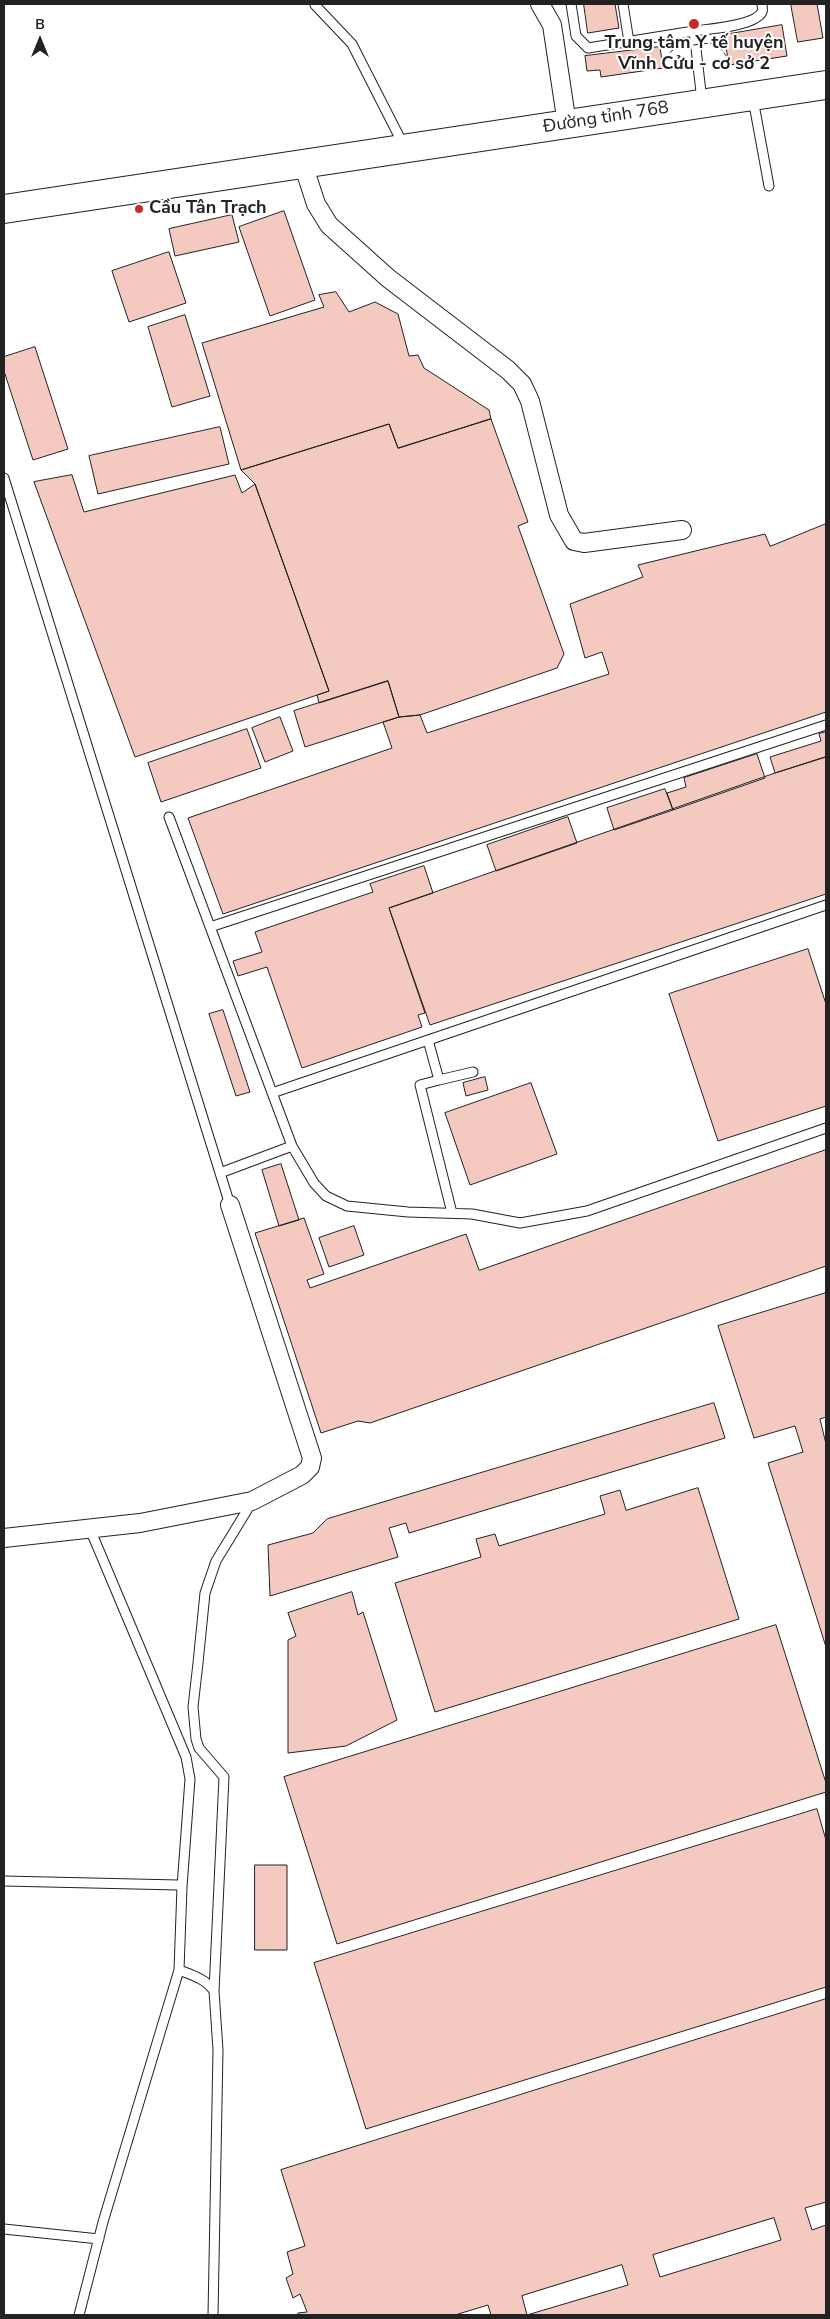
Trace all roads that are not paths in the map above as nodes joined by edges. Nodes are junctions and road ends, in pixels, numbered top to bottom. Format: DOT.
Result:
graph roads {
  1 [pos="540,4"];
  2 [pos="571,4"];
  3 [pos="623,4"];
  4 [pos="762,4"];
  5 [pos="314,5"];
  6 [pos="694,31"];
  7 [pos="629,42"];
  8 [pos="826,85"];
  9 [pos="753,96"];
  10 [pos="702,104"];
  11 [pos="567,124"];
  12 [pos="396,150"];
  13 [pos="315,162"];
  14 [pos="769,186"];
  15 [pos="4,209"];
  16 [pos="4,478"];
  17 [pos="682,530"];
  18 [pos="826,725"];
  19 [pos="169,817"];
  20 [pos="826,905"];
  21 [pos="210,927"];
  22 [pos="428,1040"];
  23 [pos="473,1072"];
  24 [pos="439,1080"];
  25 [pos="272,1093"];
  26 [pos="826,1128"];
  27 [pos="292,1146"];
  28 [pos="220,1173"];
  29 [pos="230,1205"];
  30 [pos="452,1214"];
  31 [pos="252,1501"];
  32 [pos="90,1529"];
  33 [pos="4,1538"];
  34 [pos="4,1881"];
  35 [pos="182,1887"];
  36 [pos="179,1970"];
  37 [pos="214,1991"];
  38 [pos="4,2229"];
  39 [pos="99,2239"];
  40 [pos="79,2315"];
  41 [pos="213,2315"];
  1 -- 11 [label="street"];
  2 -- 7 [label="lane"];
  3 -- 7 [label="lane"];
  4 -- 6 [label="lane"];
  5 -- 12 [label="lane"];
  6 -- 7 [label="lane"];
  6 -- 10 [label="lane"];
  8 -- 9 [label="main road, Đường tỉnh 768"];
  9 -- 10 [label="main road, Đường tỉnh 768"];
  9 -- 14 [label="lane"];
  10 -- 11 [label="main road, Đường tỉnh 768"];
  11 -- 12 [label="main road, Đường tỉnh 768"];
  12 -- 13 [label="main road"];
  13 -- 15 [label="main road"];
  13 -- 17 [label="street"];
  16 -- 28 [label="lane"];
  18 -- 21 [label="lane"];
  19 -- 21 [label="lane"];
  20 -- 22 [label="lane"];
  21 -- 25 [label="lane"];
  22 -- 24 [label="lane"];
  22 -- 25 [label="lane"];
  23 -- 24 [label="lane"];
  24 -- 30 [label="lane"];
  25 -- 27 [label="lane"];
  26 -- 30 [label="lane"];
  27 -- 28 [label="lane"];
  27 -- 30 [label="lane"];
  28 -- 29 [label="lane"];
  29 -- 31 [label="street"];
  31 -- 32 [label="street"];
  31 -- 37 [label="lane"];
  32 -- 33 [label="street"];
  32 -- 35 [label="lane"];
  34 -- 35 [label="lane"];
  35 -- 36 [label="lane"];
  36 -- 37 [label="lane"];
  36 -- 39 [label="lane"];
  37 -- 41 [label="lane"];
  38 -- 39 [label="lane"];
  39 -- 40 [label="lane"];
}
